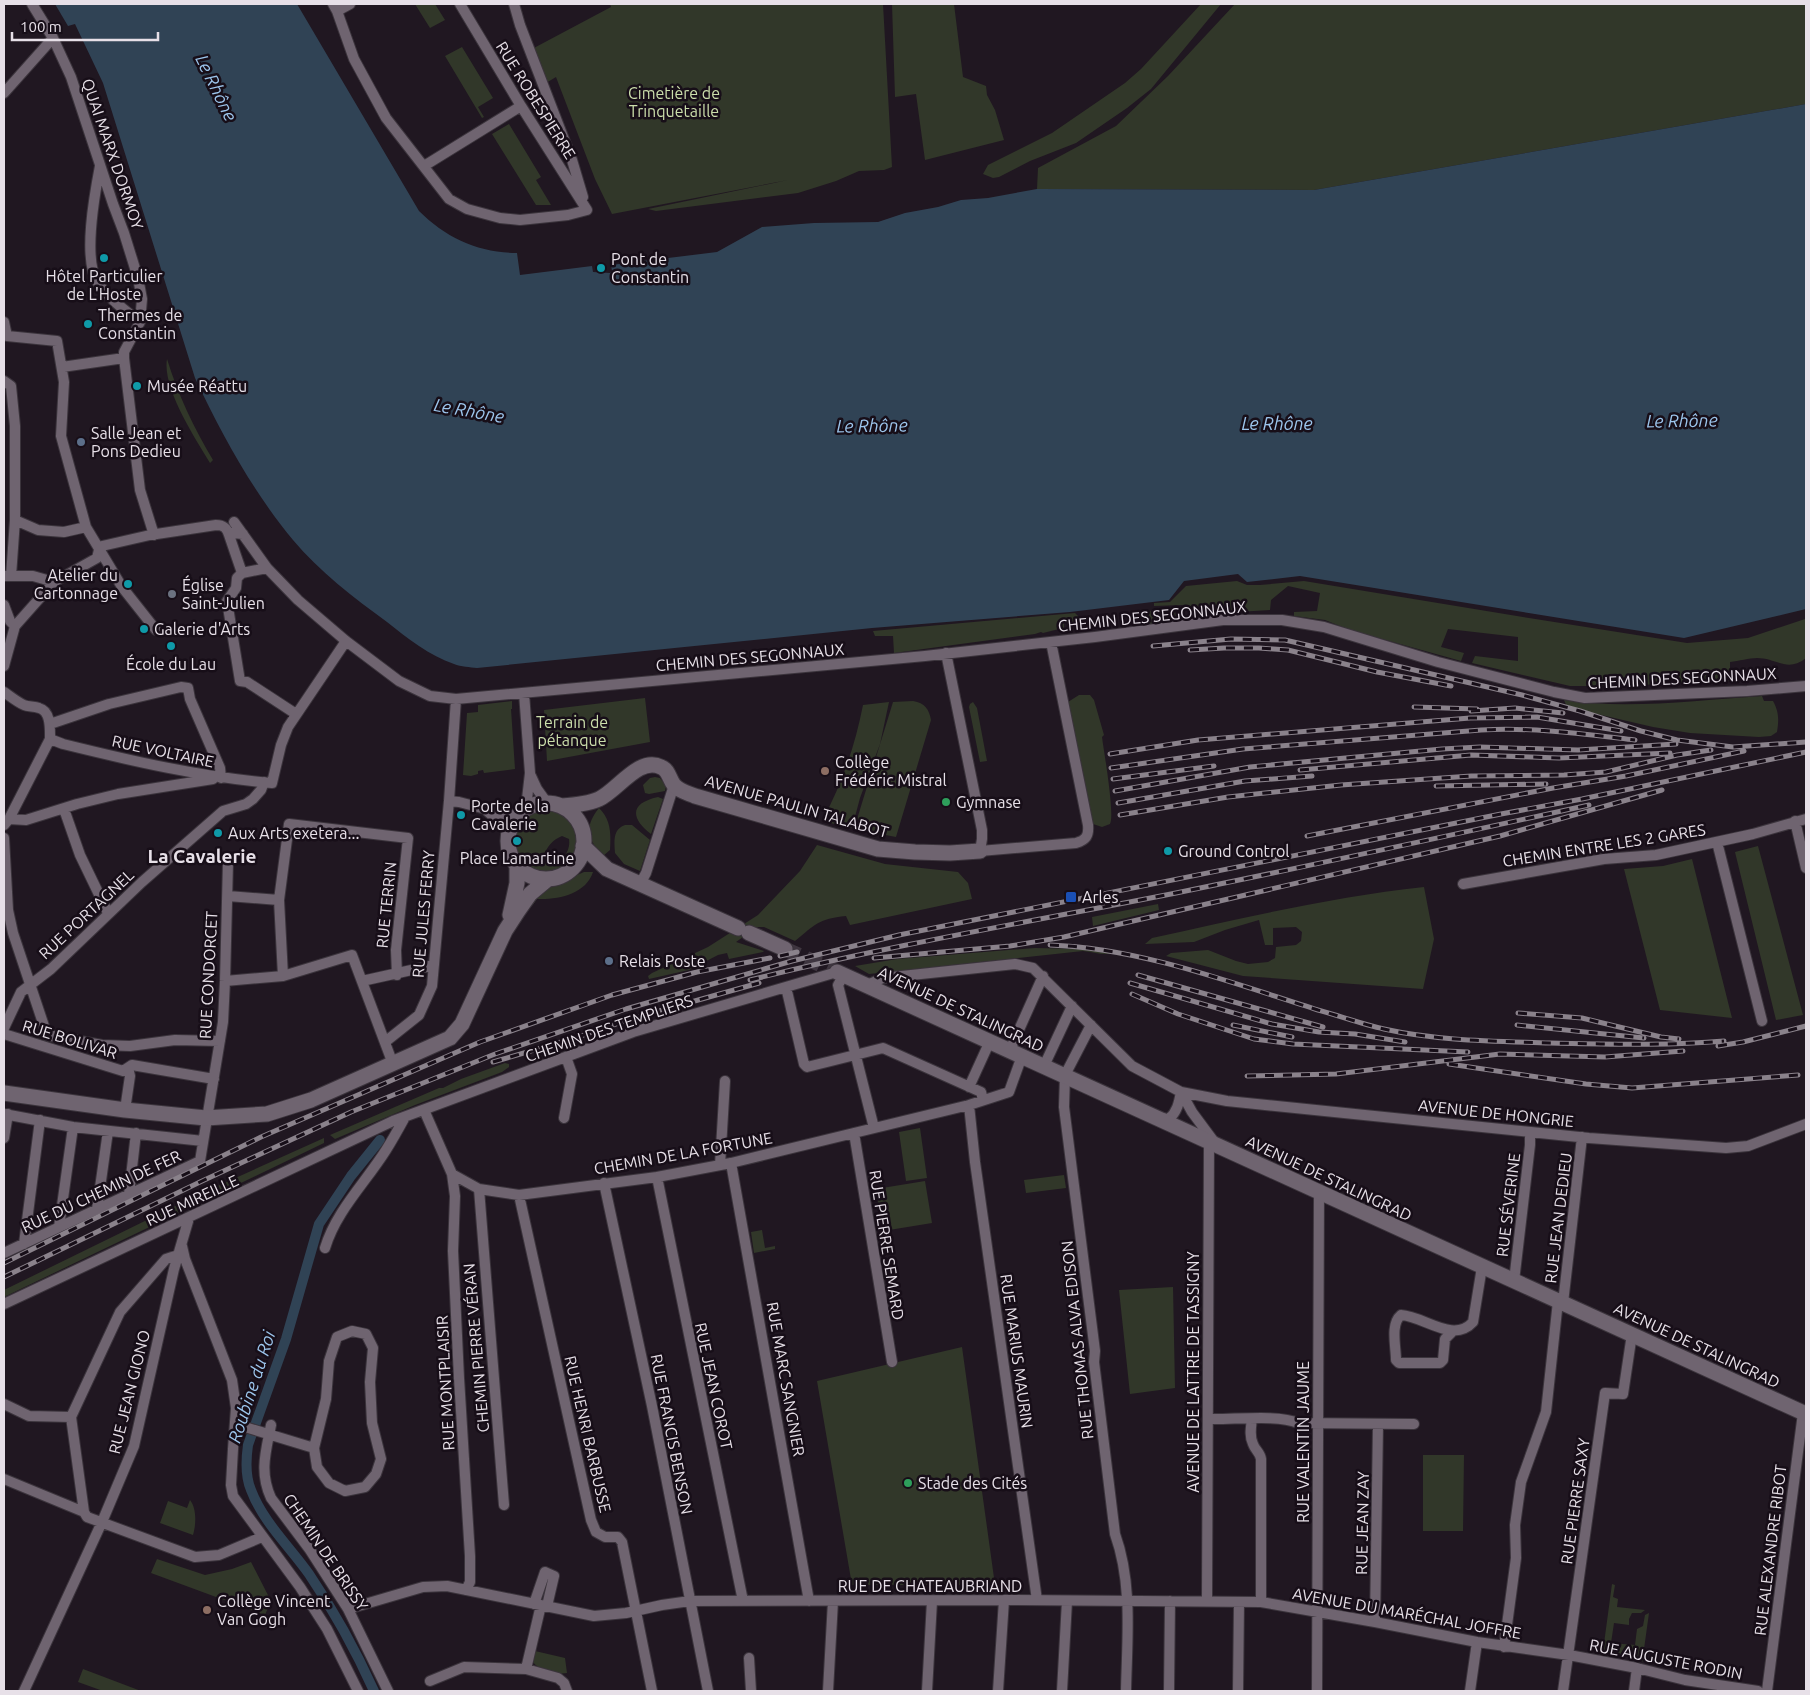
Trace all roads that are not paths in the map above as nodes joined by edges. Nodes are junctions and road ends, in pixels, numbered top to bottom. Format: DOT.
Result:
graph roads {
  1 [pos="32,4"];
  2 [pos="350,4"];
  3 [pos="460,4"];
  4 [pos="514,4"];
  5 [pos="335,7"];
  6 [pos="53,38"];
  7 [pos="4,93"];
  8 [pos="521,106"];
  9 [pos="100,165"];
  10 [pos="424,166"];
  11 [pos="587,210"];
  12 [pos="4,322"];
  13 [pos="140,322"];
  14 [pos="124,358"];
  15 [pos="62,367"];
  16 [pos="7,383"];
  17 [pos="15,520"];
  18 [pos="234,522"];
  19 [pos="86,527"];
  20 [pos="243,534"];
  21 [pos="154,535"];
  22 [pos="229,535"];
  23 [pos="99,550"];
  24 [pos="267,568"];
  25 [pos="242,573"];
  26 [pos="7,576"];
  27 [pos="54,582"];
  28 [pos="4,605"];
  29 [pos="15,626"];
  30 [pos="156,630"];
  31 [pos="346,642"];
  32 [pos="1052,642"];
  33 [pos="946,653"];
  34 [pos="4,666"];
  35 [pos="1806,686"];
  36 [pos="4,692"];
  37 [pos="524,693"];
  38 [pos="456,699"];
  39 [pos="296,714"];
  40 [pos="50,724"];
  41 [pos="50,739"];
  42 [pos="530,773"];
  43 [pos="221,778"];
  44 [pos="268,782"];
  45 [pos="674,785"];
  46 [pos="599,799"];
  47 [pos="449,801"];
  48 [pos="554,805"];
  49 [pos="64,809"];
  50 [pos="484,809"];
  51 [pos="517,818"];
  52 [pos="1806,819"];
  53 [pos="1795,821"];
  54 [pos="6,822"];
  55 [pos="582,829"];
  56 [pos="4,838"];
  57 [pos="1717,842"];
  58 [pos="583,846"];
  59 [pos="980,851"];
  60 [pos="228,862"];
  61 [pos="517,866"];
  62 [pos="572,868"];
  63 [pos="1806,868"];
  64 [pos="607,869"];
  65 [pos="548,879"];
  66 [pos="640,884"];
  67 [pos="1464,884"];
  68 [pos="228,896"];
  69 [pos="279,900"];
  70 [pos="108,913"];
  71 [pos="505,931"];
  72 [pos="785,949"];
  73 [pos="434,965"];
  74 [pos="841,974"];
  75 [pos="396,975"];
  76 [pos="283,976"];
  77 [pos="1043,976"];
  78 [pos="225,981"];
  79 [pos="362,981"];
  80 [pos="31,984"];
  81 [pos="867,985"];
  82 [pos="786,987"];
  83 [pos="1072,1006"];
  84 [pos="1762,1021"];
  85 [pos="1091,1025"];
  86 [pos="4,1028"];
  87 [pos="4,1034"];
  88 [pos="990,1041"];
  89 [pos="220,1042"];
  90 [pos="385,1042"];
  91 [pos="1016,1053"];
  92 [pos="856,1056"];
  93 [pos="566,1057"];
  94 [pos="393,1064"];
  95 [pos="1044,1066"];
  96 [pos="128,1068"];
  97 [pos="1064,1075"];
  98 [pos="214,1079"];
  99 [pos="725,1081"];
  100 [pos="969,1087"];
  101 [pos="1181,1092"];
  102 [pos="4,1093"];
  103 [pos="984,1100"];
  104 [pos="969,1105"];
  105 [pos="126,1110"];
  106 [pos="424,1110"];
  107 [pos="6,1114"];
  108 [pos="406,1117"];
  109 [pos="206,1118"];
  110 [pos="564,1118"];
  111 [pos="1156,1118"];
  112 [pos="40,1120"];
  113 [pos="393,1121"];
  114 [pos="1806,1124"];
  115 [pos="73,1127"];
  116 [pos="874,1128"];
  117 [pos="108,1131"];
  118 [pos="1530,1132"];
  119 [pos="136,1133"];
  120 [pos="854,1133"];
  121 [pos="1582,1137"];
  122 [pos="4,1138"];
  123 [pos="203,1141"];
  124 [pos="1214,1144"];
  125 [pos="731,1163"];
  126 [pos="720,1165"];
  127 [pos="452,1174"];
  128 [pos="657,1177"];
  129 [pos="604,1183"];
  130 [pos="478,1189"];
  131 [pos="1319,1192"];
  132 [pos="128,1194"];
  133 [pos="519,1195"];
  134 [pos="97,1209"];
  135 [pos="189,1218"];
  136 [pos="59,1227"];
  137 [pos="24,1244"];
  138 [pos="325,1248"];
  139 [pos="180,1250"];
  140 [pos="4,1253"];
  141 [pos="1482,1267"];
  142 [pos="1514,1281"];
  143 [pos="1561,1302"];
  144 [pos="4,1304"];
  145 [pos="1453,1331"];
  146 [pos="1632,1334"];
  147 [pos="892,1362"];
  148 [pos="4,1404"];
  149 [pos="1805,1414"];
  150 [pos="71,1417"];
  151 [pos="1208,1419"];
  152 [pos="1252,1419"];
  153 [pos="1318,1423"];
  154 [pos="1378,1424"];
  155 [pos="1414,1424"];
  156 [pos="239,1425"];
  157 [pos="268,1431"];
  158 [pos="314,1448"];
  159 [pos="4,1479"];
  160 [pos="504,1505"];
  161 [pos="84,1512"];
  162 [pos="102,1522"];
  163 [pos="262,1537"];
  164 [pos="466,1590"];
  165 [pos="932,1600"];
  166 [pos="1004,1600"];
  167 [pos="1037,1600"];
  168 [pos="1067,1600"];
  169 [pos="743,1601"];
  170 [pos="809,1601"];
  171 [pos="833,1601"];
  172 [pos="1128,1601"];
  173 [pos="1170,1601"];
  174 [pos="1208,1601"];
  175 [pos="690,1602"];
  176 [pos="1239,1602"];
  177 [pos="1261,1602"];
  178 [pos="541,1605"];
  179 [pos="348,1609"];
  180 [pos="635,1611"];
  181 [pos="1318,1612"];
  182 [pos="1375,1622"];
  183 [pos="1477,1642"];
  184 [pos="1504,1646"];
  185 [pos="1569,1655"];
  186 [pos="749,1658"];
  187 [pos="1637,1668"];
  188 [pos="526,1669"];
  189 [pos="430,1681"];
  190 [pos="24,1691"];
  191 [pos="358,1691"];
  192 [pos="388,1691"];
  193 [pos="567,1691"];
  194 [pos="652,1691"];
  195 [pos="708,1691"];
  196 [pos="751,1691"];
  197 [pos="828,1691"];
  198 [pos="927,1691"];
  199 [pos="998,1691"];
  200 [pos="1062,1691"];
  201 [pos="1126,1691"];
  202 [pos="1169,1691"];
  203 [pos="1238,1691"];
  204 [pos="1317,1691"];
  205 [pos="1470,1691"];
  206 [pos="1563,1691"];
  207 [pos="1634,1691"];
  208 [pos="1758,1691"];
  209 [pos="1767,1691"];
  1 -- 6 [label="street, QUAI MARX DORMOY"];
  2 -- 5 [label="street"];
  3 -- 8 [label="street, RUE ROBESPIERRE"];
  4 -- 11 [label="street"];
  5 -- 10 [label="street"];
  6 -- 7 [label="street"];
  6 -- 9 [label="street, QUAI MARX DORMOY"];
  8 -- 10 [label="street"];
  8 -- 11 [label="street, RUE ROBESPIERRE"];
  9 -- 13 [label="street, QUAI MARX DORMOY"];
  9 -- 13 [label="street"];
  10 -- 11 [label="street"];
  12 -- 15 [label="street"];
  13 -- 14 [label="street"];
  14 -- 15 [label="street"];
  14 -- 21 [label="street"];
  15 -- 19 [label="street"];
  16 -- 17 [label="street"];
  17 -- 19 [label="street"];
  17 -- 26 [label="street"];
  18 -- 20 [label="street, CHEMIN DES SEGONNAUX"];
  19 -- 23 [label="street"];
  20 -- 22 [label="street"];
  20 -- 24 [label="street, CHEMIN DES SEGONNAUX"];
  21 -- 22 [label="street"];
  21 -- 23 [label="street"];
  22 -- 25 [label="street"];
  23 -- 27 [label="street"];
  23 -- 30 [label="street"];
  24 -- 25 [label="street"];
  24 -- 31 [label="street, CHEMIN DES SEGONNAUX"];
  25 -- 39 [label="street"];
  26 -- 27 [label="street"];
  27 -- 29 [label="street"];
  28 -- 29 [label="street"];
  29 -- 34 [label="street"];
  31 -- 38 [label="street, CHEMIN DES SEGONNAUX"];
  31 -- 39 [label="street"];
  32 -- 33 [label="street, CHEMIN DES SEGONNAUX"];
  32 -- 35 [label="street, CHEMIN DES SEGONNAUX"];
  32 -- 59 [label="street, AVENUE PAULIN TALABOT"];
  33 -- 37 [label="street, CHEMIN DES SEGONNAUX"];
  33 -- 59 [label="street"];
  36 -- 40 [label="street"];
  37 -- 38 [label="street, CHEMIN DES SEGONNAUX"];
  37 -- 42 [label="street"];
  38 -- 47 [label="street, RUE JULES FERRY"];
  39 -- 44 [label="street"];
  40 -- 41 [label="street"];
  40 -- 43 [label="street"];
  41 -- 43 [label="street, RUE VOLTAIRE"];
  41 -- 54 [label="street"];
  42 -- 48 [label="street"];
  42 -- 51 [label="street"];
  43 -- 44 [label="street, RUE VOLTAIRE"];
  43 -- 49 [label="street"];
  44 -- 70 [label="street, RUE PORTAGNEL"];
  45 -- 46 [label="main road, AVENUE PAULIN TALABOT"];
  45 -- 59 [label="main road, AVENUE PAULIN TALABOT"];
  45 -- 66 [label="street"];
  46 -- 48 [label="main road, AVENUE PAULIN TALABOT"];
  46 -- 55 [label="main road"];
  47 -- 50 [label="street"];
  47 -- 73 [label="street, RUE JULES FERRY"];
  48 -- 51 [label="main road"];
  48 -- 55 [label="main road"];
  49 -- 54 [label="street"];
  49 -- 70 [label="street"];
  50 -- 51 [label="street"];
  50 -- 51 [label="street"];
  51 -- 61 [label="main road"];
  52 -- 53 [label="street, CHEMIN ENTRE LES 2 GARES"];
  53 -- 57 [label="street, CHEMIN ENTRE LES 2 GARES"];
  53 -- 63 [label="street"];
  55 -- 58 [label="main road"];
  56 -- 80 [label="street"];
  57 -- 67 [label="street, CHEMIN ENTRE LES 2 GARES"];
  57 -- 84 [label="street"];
  58 -- 62 [label="main road"];
  58 -- 64 [label="main road"];
  60 -- 68 [label="street, RUE CONDORCET"];
  61 -- 65 [label="main road"];
  61 -- 71 [label="main road"];
  62 -- 64 [label="main road"];
  62 -- 65 [label="main road"];
  64 -- 66 [label="main road"];
  65 -- 71 [label="main road"];
  66 -- 72 [label="main road"];
  68 -- 69 [label="street"];
  68 -- 78 [label="street, RUE CONDORCET"];
  69 -- 75 [label="street, RUE TERRIN"];
  69 -- 76 [label="street"];
  70 -- 80 [label="street, RUE PORTAGNEL"];
  71 -- 94 [label="main road"];
  73 -- 75 [label="street"];
  73 -- 90 [label="street, RUE JULES FERRY"];
  74 -- 81 [label="main road, AVENUE DE STALINGRAD"];
  74 -- 82 [label="street, CHEMIN DES TEMPLIERS"];
  74 -- 92 [label="street"];
  75 -- 79 [label="street"];
  76 -- 78 [label="street"];
  76 -- 79 [label="street"];
  77 -- 81 [label="street, AVENUE DE HONGRIE"];
  77 -- 83 [label="street, AVENUE DE HONGRIE"];
  77 -- 91 [label="street"];
  78 -- 89 [label="street, RUE CONDORCET"];
  79 -- 90 [label="street"];
  80 -- 86 [label="street, RUE PORTAGNEL"];
  80 -- 89 [label="street"];
  81 -- 88 [label="main road, AVENUE DE STALINGRAD"];
  82 -- 92 [label="street"];
  82 -- 93 [label="street, CHEMIN DES TEMPLIERS"];
  83 -- 85 [label="street, AVENUE DE HONGRIE"];
  83 -- 95 [label="street"];
  85 -- 97 [label="street"];
  85 -- 101 [label="street, AVENUE DE HONGRIE"];
  87 -- 96 [label="street, RUE BOLIVAR"];
  88 -- 91 [label="main road, AVENUE DE STALINGRAD"];
  88 -- 100 [label="street"];
  89 -- 98 [label="street, RUE CONDORCET"];
  90 -- 94 [label="street"];
  91 -- 95 [label="main road, AVENUE DE STALINGRAD"];
  91 -- 103 [label="street, CHEMIN DE LA FORTUNE"];
  92 -- 100 [label="street"];
  92 -- 116 [label="street"];
  93 -- 106 [label="street, CHEMIN DES TEMPLIERS"];
  93 -- 110 [label="street"];
  94 -- 109 [label="main road"];
  95 -- 97 [label="main road, AVENUE DE STALINGRAD"];
  96 -- 98 [label="street, RUE BOLIVAR"];
  96 -- 105 [label="street"];
  97 -- 111 [label="main road, AVENUE DE STALINGRAD"];
  97 -- 172 [label="street, RUE THOMAS ALVA EDISON"];
  98 -- 109 [label="street, RUE CONDORCET"];
  99 -- 126 [label="street"];
  100 -- 103 [label="street"];
  101 -- 111 [label="street"];
  101 -- 118 [label="street, AVENUE DE HONGRIE"];
  101 -- 124 [label="street"];
  102 -- 105 [label="main road"];
  103 -- 104 [label="street, CHEMIN DE LA FORTUNE"];
  104 -- 116 [label="street, CHEMIN DE LA FORTUNE"];
  104 -- 167 [label="street, RUE MARIUS MAURIN"];
  105 -- 109 [label="main road"];
  106 -- 108 [label="street, CHEMIN DES TEMPLIERS"];
  106 -- 127 [label="street"];
  107 -- 112 [label="street"];
  107 -- 122 [label="street"];
  108 -- 113 [label="street, CHEMIN DES TEMPLIERS"];
  108 -- 138 [label="street"];
  109 -- 123 [label="street, RUE DU CHEMIN DE FER"];
  111 -- 124 [label="main road, AVENUE DE STALINGRAD"];
  112 -- 115 [label="street"];
  112 -- 137 [label="street"];
  113 -- 135 [label="street, RUE MIREILLE"];
  114 -- 121 [label="street, AVENUE DE HONGRIE"];
  115 -- 117 [label="street"];
  115 -- 136 [label="street"];
  116 -- 120 [label="street, CHEMIN DE LA FORTUNE"];
  117 -- 119 [label="street"];
  117 -- 134 [label="street"];
  118 -- 121 [label="street, AVENUE DE HONGRIE"];
  118 -- 142 [label="street, RUE SÉVERINE"];
  119 -- 123 [label="street"];
  119 -- 132 [label="street"];
  120 -- 125 [label="street, CHEMIN DE LA FORTUNE"];
  120 -- 147 [label="street, RUE PIERRE SEMARD"];
  121 -- 143 [label="street, RUE JEAN DEDIEU"];
  123 -- 132 [label="street, RUE DU CHEMIN DE FER"];
  124 -- 131 [label="main road, AVENUE DE STALINGRAD"];
  124 -- 151 [label="street, AVENUE DE LATTRE DE TASSIGNY"];
  125 -- 126 [label="street, CHEMIN DE LA FORTUNE"];
  125 -- 170 [label="street, RUE MARC SANGNIER"];
  126 -- 128 [label="street, CHEMIN DE LA FORTUNE"];
  127 -- 130 [label="street, CHEMIN DE LA FORTUNE"];
  127 -- 164 [label="street, RUE MONTPLAISIR"];
  128 -- 129 [label="street, CHEMIN DE LA FORTUNE"];
  128 -- 169 [label="street, RUE JEAN COROT"];
  129 -- 133 [label="street, CHEMIN DE LA FORTUNE"];
  129 -- 175 [label="street, RUE FRANCIS BENSON"];
  130 -- 133 [label="street, CHEMIN DE LA FORTUNE"];
  130 -- 160 [label="street, CHEMIN PIERRE VÉRAN"];
  131 -- 141 [label="main road, AVENUE DE STALINGRAD"];
  131 -- 153 [label="street, RUE VALENTIN JAUME"];
  132 -- 134 [label="street, RUE DU CHEMIN DE FER"];
  133 -- 180 [label="street, RUE HENRI BARBUSSE"];
  134 -- 136 [label="street, RUE DU CHEMIN DE FER"];
  135 -- 139 [label="street, RUE JEAN GIONO"];
  135 -- 144 [label="street, RUE MIREILLE"];
  136 -- 137 [label="street, RUE DU CHEMIN DE FER"];
  137 -- 140 [label="street, RUE DU CHEMIN DE FER"];
  139 -- 150 [label="street"];
  139 -- 156 [label="street"];
  139 -- 162 [label="street, RUE JEAN GIONO"];
  141 -- 142 [label="main road, AVENUE DE STALINGRAD"];
  141 -- 145 [label="street"];
  142 -- 143 [label="main road, AVENUE DE STALINGRAD"];
  143 -- 146 [label="main road, AVENUE DE STALINGRAD"];
  143 -- 184 [label="street, RUE JEAN DEDIEU"];
  145 -- 145 [label="street"];
  146 -- 149 [label="main road, AVENUE DE STALINGRAD"];
  146 -- 185 [label="street, RUE PIERRE SAXY"];
  148 -- 150 [label="street"];
  149 -- 209 [label="street, RUE ALEXANDRE RIBOT"];
  150 -- 161 [label="street"];
  151 -- 152 [label="street"];
  151 -- 174 [label="street, AVENUE DE LATTRE DE TASSIGNY"];
  152 -- 153 [label="street"];
  152 -- 177 [label="street"];
  153 -- 154 [label="street"];
  153 -- 181 [label="street, RUE VALENTIN JAUME"];
  154 -- 155 [label="street"];
  154 -- 182 [label="street, RUE JEAN ZAY"];
  156 -- 157 [label="street"];
  156 -- 163 [label="street"];
  157 -- 158 [label="street"];
  157 -- 179 [label="street, CHEMIN DE BRISSY"];
  158 -- 158 [label="street"];
  159 -- 161 [label="street"];
  161 -- 162 [label="street"];
  162 -- 163 [label="street"];
  162 -- 190 [label="street, RUE JEAN GIONO"];
  163 -- 191 [label="street"];
  164 -- 178 [label="street, RUE DE CHATEAUBRIAND"];
  164 -- 179 [label="street, RUE DE CHATEAUBRIAND"];
  165 -- 166 [label="street, RUE DE CHATEAUBRIAND"];
  165 -- 171 [label="street, RUE DE CHATEAUBRIAND"];
  165 -- 198 [label="street"];
  166 -- 167 [label="street, RUE DE CHATEAUBRIAND"];
  166 -- 199 [label="street"];
  167 -- 168 [label="street, RUE DE CHATEAUBRIAND"];
  168 -- 172 [label="street, RUE DE CHATEAUBRIAND"];
  168 -- 200 [label="street"];
  169 -- 170 [label="street, RUE DE CHATEAUBRIAND"];
  169 -- 175 [label="street, RUE DE CHATEAUBRIAND"];
  170 -- 171 [label="street, RUE DE CHATEAUBRIAND"];
  171 -- 197 [label="street"];
  172 -- 173 [label="street, RUE DE CHATEAUBRIAND"];
  172 -- 201 [label="street, RUE THOMAS ALVA EDISON"];
  173 -- 174 [label="street, RUE DE CHATEAUBRIAND"];
  173 -- 202 [label="street"];
  174 -- 176 [label="street, AVENUE DU MARÉCHAL JOFFRE"];
  175 -- 180 [label="street, RUE DE CHATEAUBRIAND"];
  175 -- 195 [label="street, RUE FRANCIS BENSON"];
  176 -- 177 [label="street, AVENUE DU MARÉCHAL JOFFRE"];
  176 -- 203 [label="street"];
  177 -- 181 [label="street, AVENUE DU MARÉCHAL JOFFRE"];
  178 -- 180 [label="street, RUE DE CHATEAUBRIAND"];
  178 -- 188 [label="street"];
  179 -- 192 [label="street, CHEMIN DE BRISSY"];
  180 -- 194 [label="street, RUE HENRI BARBUSSE"];
  181 -- 182 [label="street, AVENUE DU MARÉCHAL JOFFRE"];
  181 -- 204 [label="street, RUE VALENTIN JAUME"];
  182 -- 183 [label="street, AVENUE DU MARÉCHAL JOFFRE"];
  183 -- 184 [label="street, AVENUE DU MARÉCHAL JOFFRE"];
  183 -- 205 [label="street"];
  184 -- 185 [label="street, AVENUE DU MARÉCHAL JOFFRE"];
  185 -- 187 [label="street, RUE AUGUSTE RODIN"];
  185 -- 206 [label="street, RUE PIERRE SAXY"];
  186 -- 196 [label="street"];
  187 -- 207 [label="street"];
  187 -- 208 [label="street, RUE AUGUSTE RODIN"];
  188 -- 189 [label="street"];
  188 -- 193 [label="street"];
}
